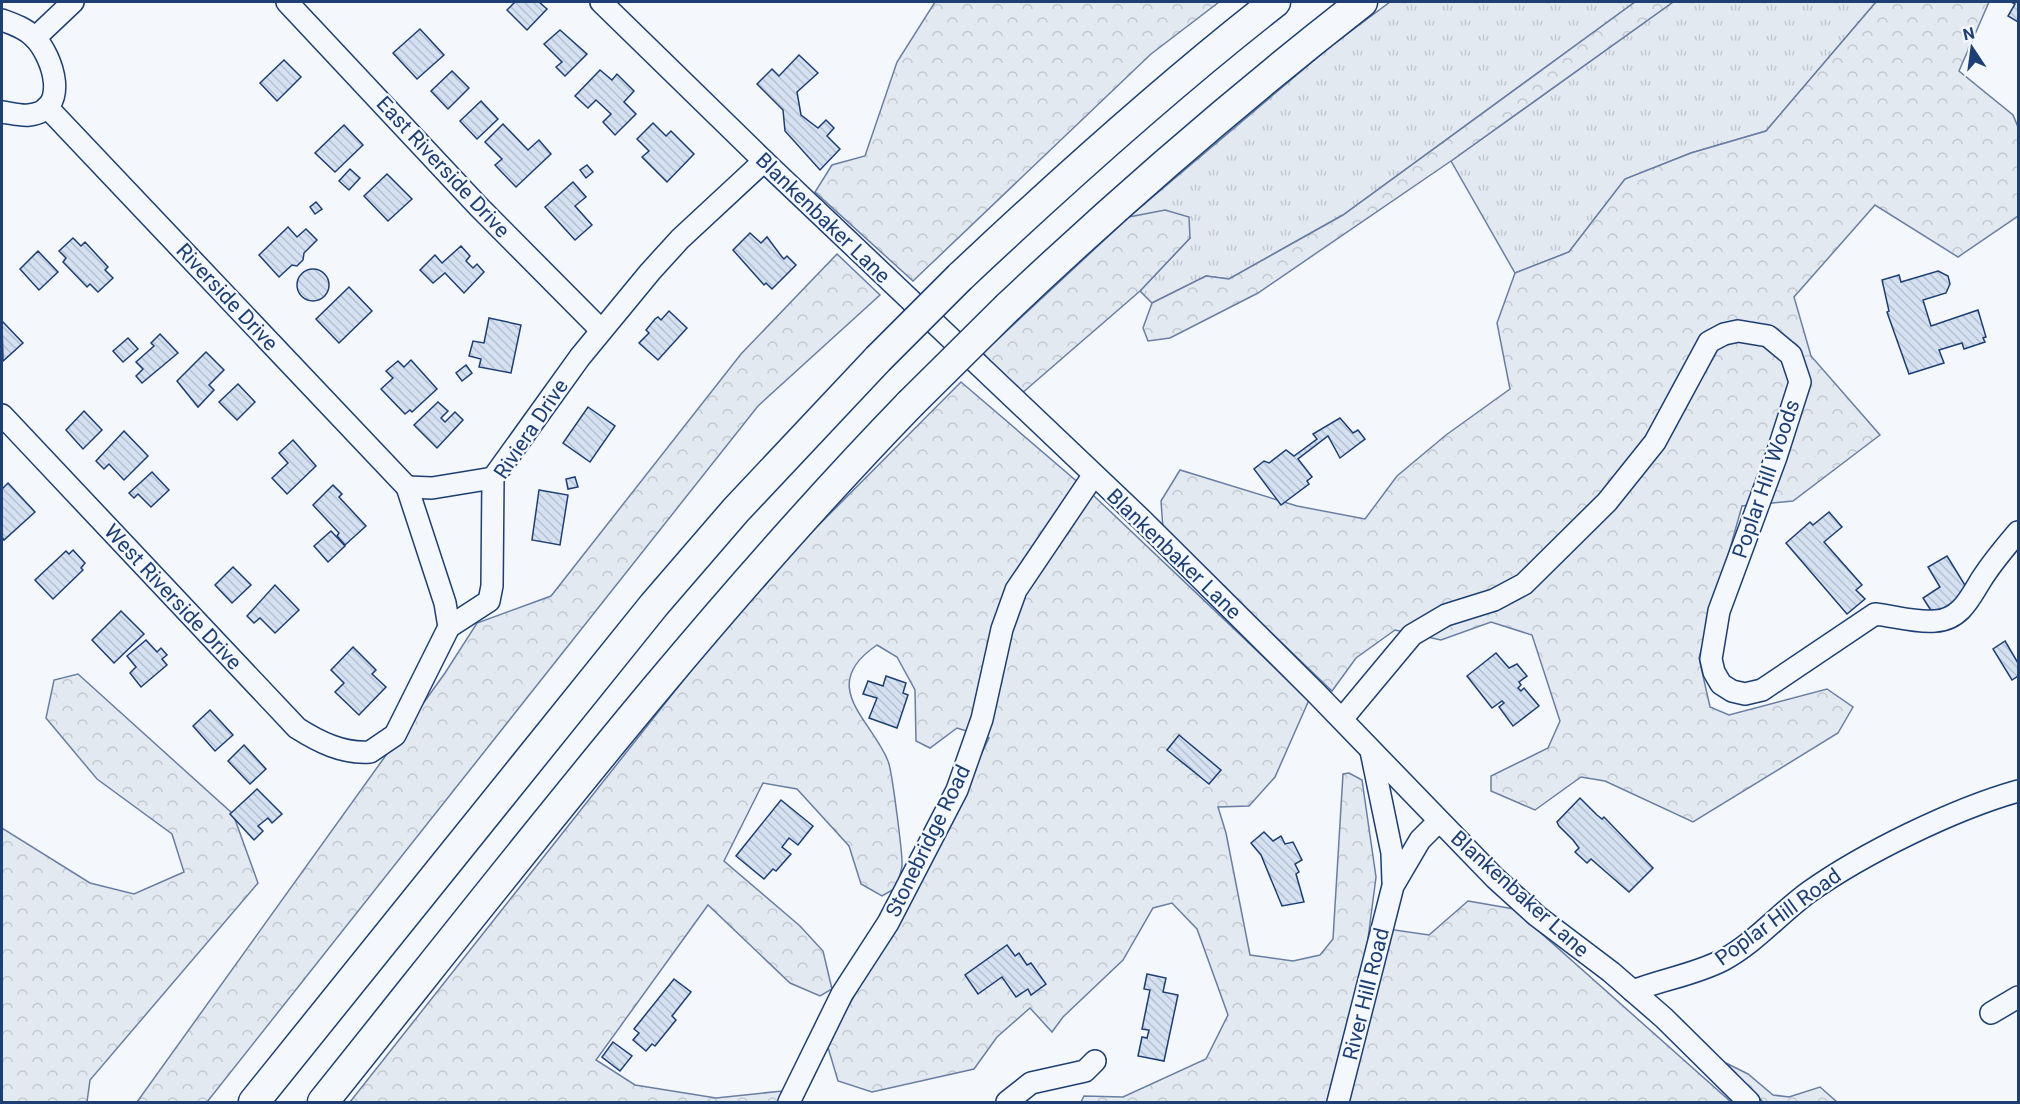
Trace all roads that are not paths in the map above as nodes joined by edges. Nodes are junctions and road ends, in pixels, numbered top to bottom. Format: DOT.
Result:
graph roads {
  1 [pos="73,2"];
  2 [pos="286,2"];
  3 [pos="601,2"];
  4 [pos="1275,2"];
  5 [pos="1362,2"];
  6 [pos="2,20"];
  7 [pos="35,38"];
  8 [pos="47,106"];
  9 [pos="2,112"];
  10 [pos="764,161"];
  11 [pos="601,330"];
  12 [pos="2,415"];
  13 [pos="1093,476"];
  14 [pos="493,478"];
  15 [pos="407,487"];
  16 [pos="2019,532"];
  17 [pos="449,627"];
  18 [pos="1342,719"];
  19 [pos="1370,749"];
  20 [pos="362,753"];
  21 [pos="2019,791"];
  22 [pos="1439,821"];
  23 [pos="1393,886"];
  24 [pos="1633,991"];
  25 [pos="2019,997"];
  26 [pos="1991,1013"];
  27 [pos="1095,1060"];
  28 [pos="254,1102"];
  29 [pos="323,1102"];
  30 [pos="789,1102"];
  31 [pos="1007,1102"];
  32 [pos="1338,1102"];
  33 [pos="1749,1102"];
  1 -- 7 [label="street"];
  2 -- 11 [label="street, East Riverside Drive"];
  3 -- 10 [label="street, Blankenbaker Lane"];
  4 -- 28 [label="highway, bridge"];
  5 -- 29 [label="highway, bridge"];
  6 -- 7 [label="street"];
  7 -- 8 [label="street"];
  8 -- 9 [label="street"];
  8 -- 15 [label="street, Riverside Drive"];
  10 -- 11 [label="street, Riviera Drive"];
  10 -- 13 [label="street, Blankenbaker Lane"];
  11 -- 14 [label="street, Riviera Drive"];
  12 -- 20 [label="street, West Riverside Drive"];
  13 -- 18 [label="street, Blankenbaker Lane"];
  13 -- 30 [label="street, Stonebridge Road"];
  14 -- 15 [label="street"];
  14 -- 17 [label="street, Riviera Drive"];
  15 -- 17 [label="street, Riverside Drive"];
  16 -- 18 [label="street, Poplar Hill Woods"];
  17 -- 20 [label="street, Riviera Drive"];
  18 -- 19 [label="street, Blankenbaker Lane"];
  19 -- 22 [label="street, Blankenbaker Lane"];
  19 -- 23 [label="street, River Hill Road"];
  21 -- 24 [label="street, Poplar Hill Road"];
  22 -- 23 [label="street, River Hill Road"];
  22 -- 24 [label="street, Blankenbaker Lane"];
  23 -- 32 [label="street, River Hill Road"];
  24 -- 33 [label="street, Blankenbaker Lane"];
  25 -- 26 [label="street"];
  27 -- 31 [label="street"];
}
